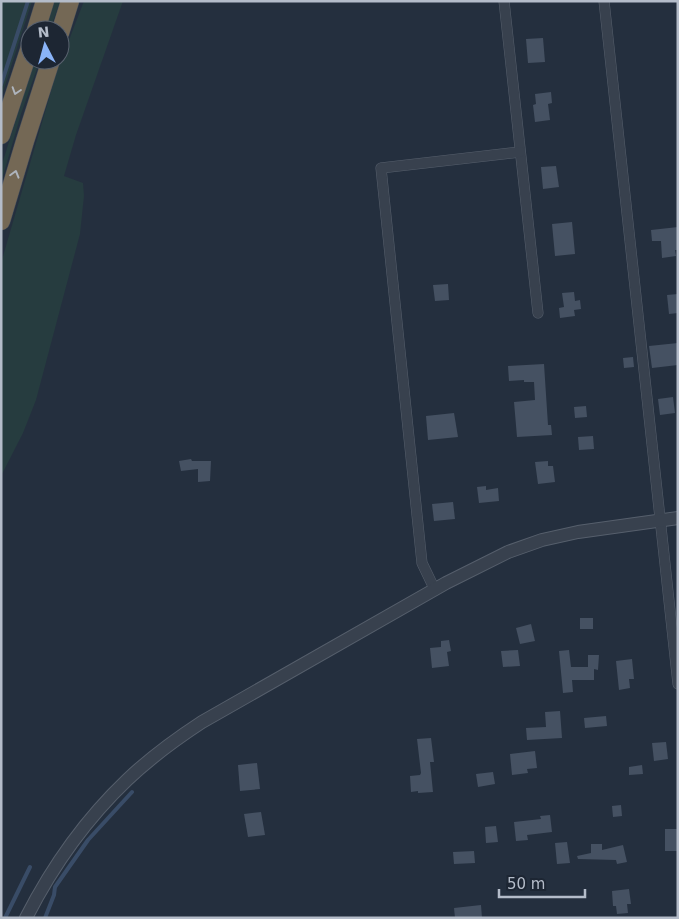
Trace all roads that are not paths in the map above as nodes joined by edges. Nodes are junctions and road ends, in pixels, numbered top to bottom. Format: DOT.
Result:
graph roads {
  1 [pos="45,1"];
  2 [pos="70,1"];
  3 [pos="504,1"];
  4 [pos="604,1"];
  5 [pos="39,20"];
  6 [pos="64,20"];
  7 [pos="22,70"];
  8 [pos="48,70"];
  9 [pos="1,135"];
  10 [pos="520,152"];
  11 [pos="1,221"];
  12 [pos="538,313"];
  13 [pos="678,518"];
  14 [pos="660,520"];
  15 [pos="435,590"];
  16 [pos="678,684"];
  17 [pos="26,918"];
  1 -- 5 [label="highway"];
  2 -- 6 [label="highway"];
  3 -- 10 [label="street"];
  4 -- 14 [label="street"];
  7 -- 9 [label="highway, one-way"];
  11 -- 8 [label="highway, one-way"];
  10 -- 12 [label="street"];
  10 -- 15 [label="street"];
  13 -- 14 [label="street"];
  14 -- 15 [label="street"];
  14 -- 16 [label="street"];
  15 -- 17 [label="street"];
}
